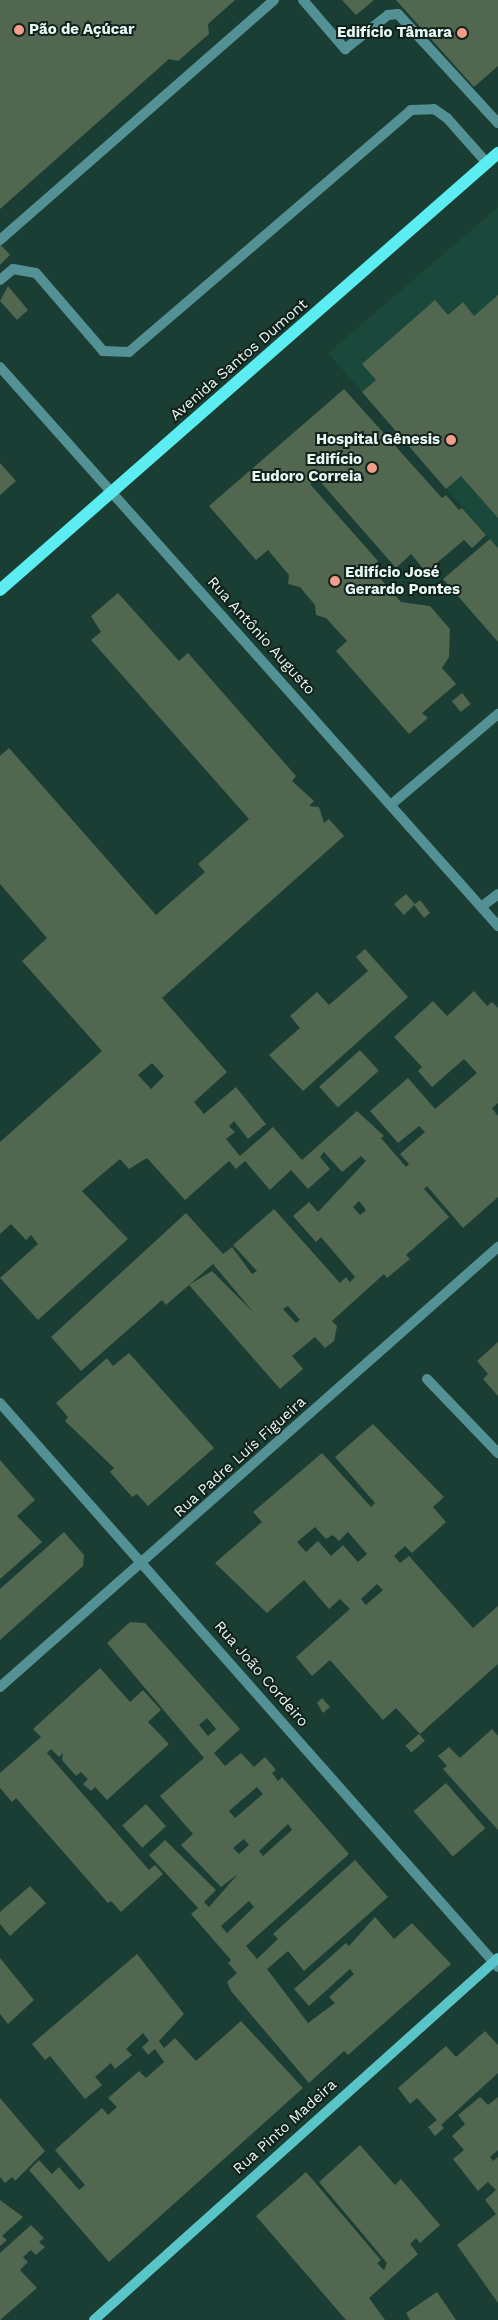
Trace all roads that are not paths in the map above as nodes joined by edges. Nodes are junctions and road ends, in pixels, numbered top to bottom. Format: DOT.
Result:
graph roads {
  1 [pos="274,0"];
  2 [pos="303,0"];
  3 [pos="498,123"];
  4 [pos="498,153"];
  5 [pos="487,163"];
  6 [pos="0,240"];
  7 [pos="0,280"];
  8 [pos="0,367"];
  9 [pos="111,494"];
  10 [pos="0,590"];
  11 [pos="498,714"];
  12 [pos="392,803"];
  13 [pos="498,894"];
  14 [pos="481,907"];
  15 [pos="498,926"];
  16 [pos="498,1247"];
  17 [pos="427,1379"];
  18 [pos="0,1403"];
  19 [pos="498,1453"];
  20 [pos="142,1563"];
  21 [pos="0,1687"];
  22 [pos="497,1962"];
  23 [pos="94,2320"];
  1 -- 6 [label="street"];
  2 -- 3 [label="street"];
  4 -- 5 [label="main road, Avenida Santos Dumont"];
  5 -- 7 [label="street"];
  5 -- 9 [label="main road, Avenida Santos Dumont"];
  8 -- 9 [label="street, Rua Antônio Augusto"];
  9 -- 10 [label="main road, Avenida Santos Dumont"];
  9 -- 12 [label="street, Rua Antônio Augusto"];
  11 -- 12 [label="street"];
  12 -- 14 [label="street, Rua Antônio Augusto"];
  13 -- 14 [label="street"];
  14 -- 15 [label="street, Rua Antônio Augusto"];
  16 -- 20 [label="street, Rua Padre Luís Figueira"];
  17 -- 19 [label="street"];
  18 -- 20 [label="street, Rua João Cordeiro"];
  20 -- 21 [label="street, Rua Padre Luís Figueira"];
  20 -- 22 [label="street, Rua João Cordeiro"];
  22 -- 23 [label="main road, Rua Pinto Madeira"];
}
